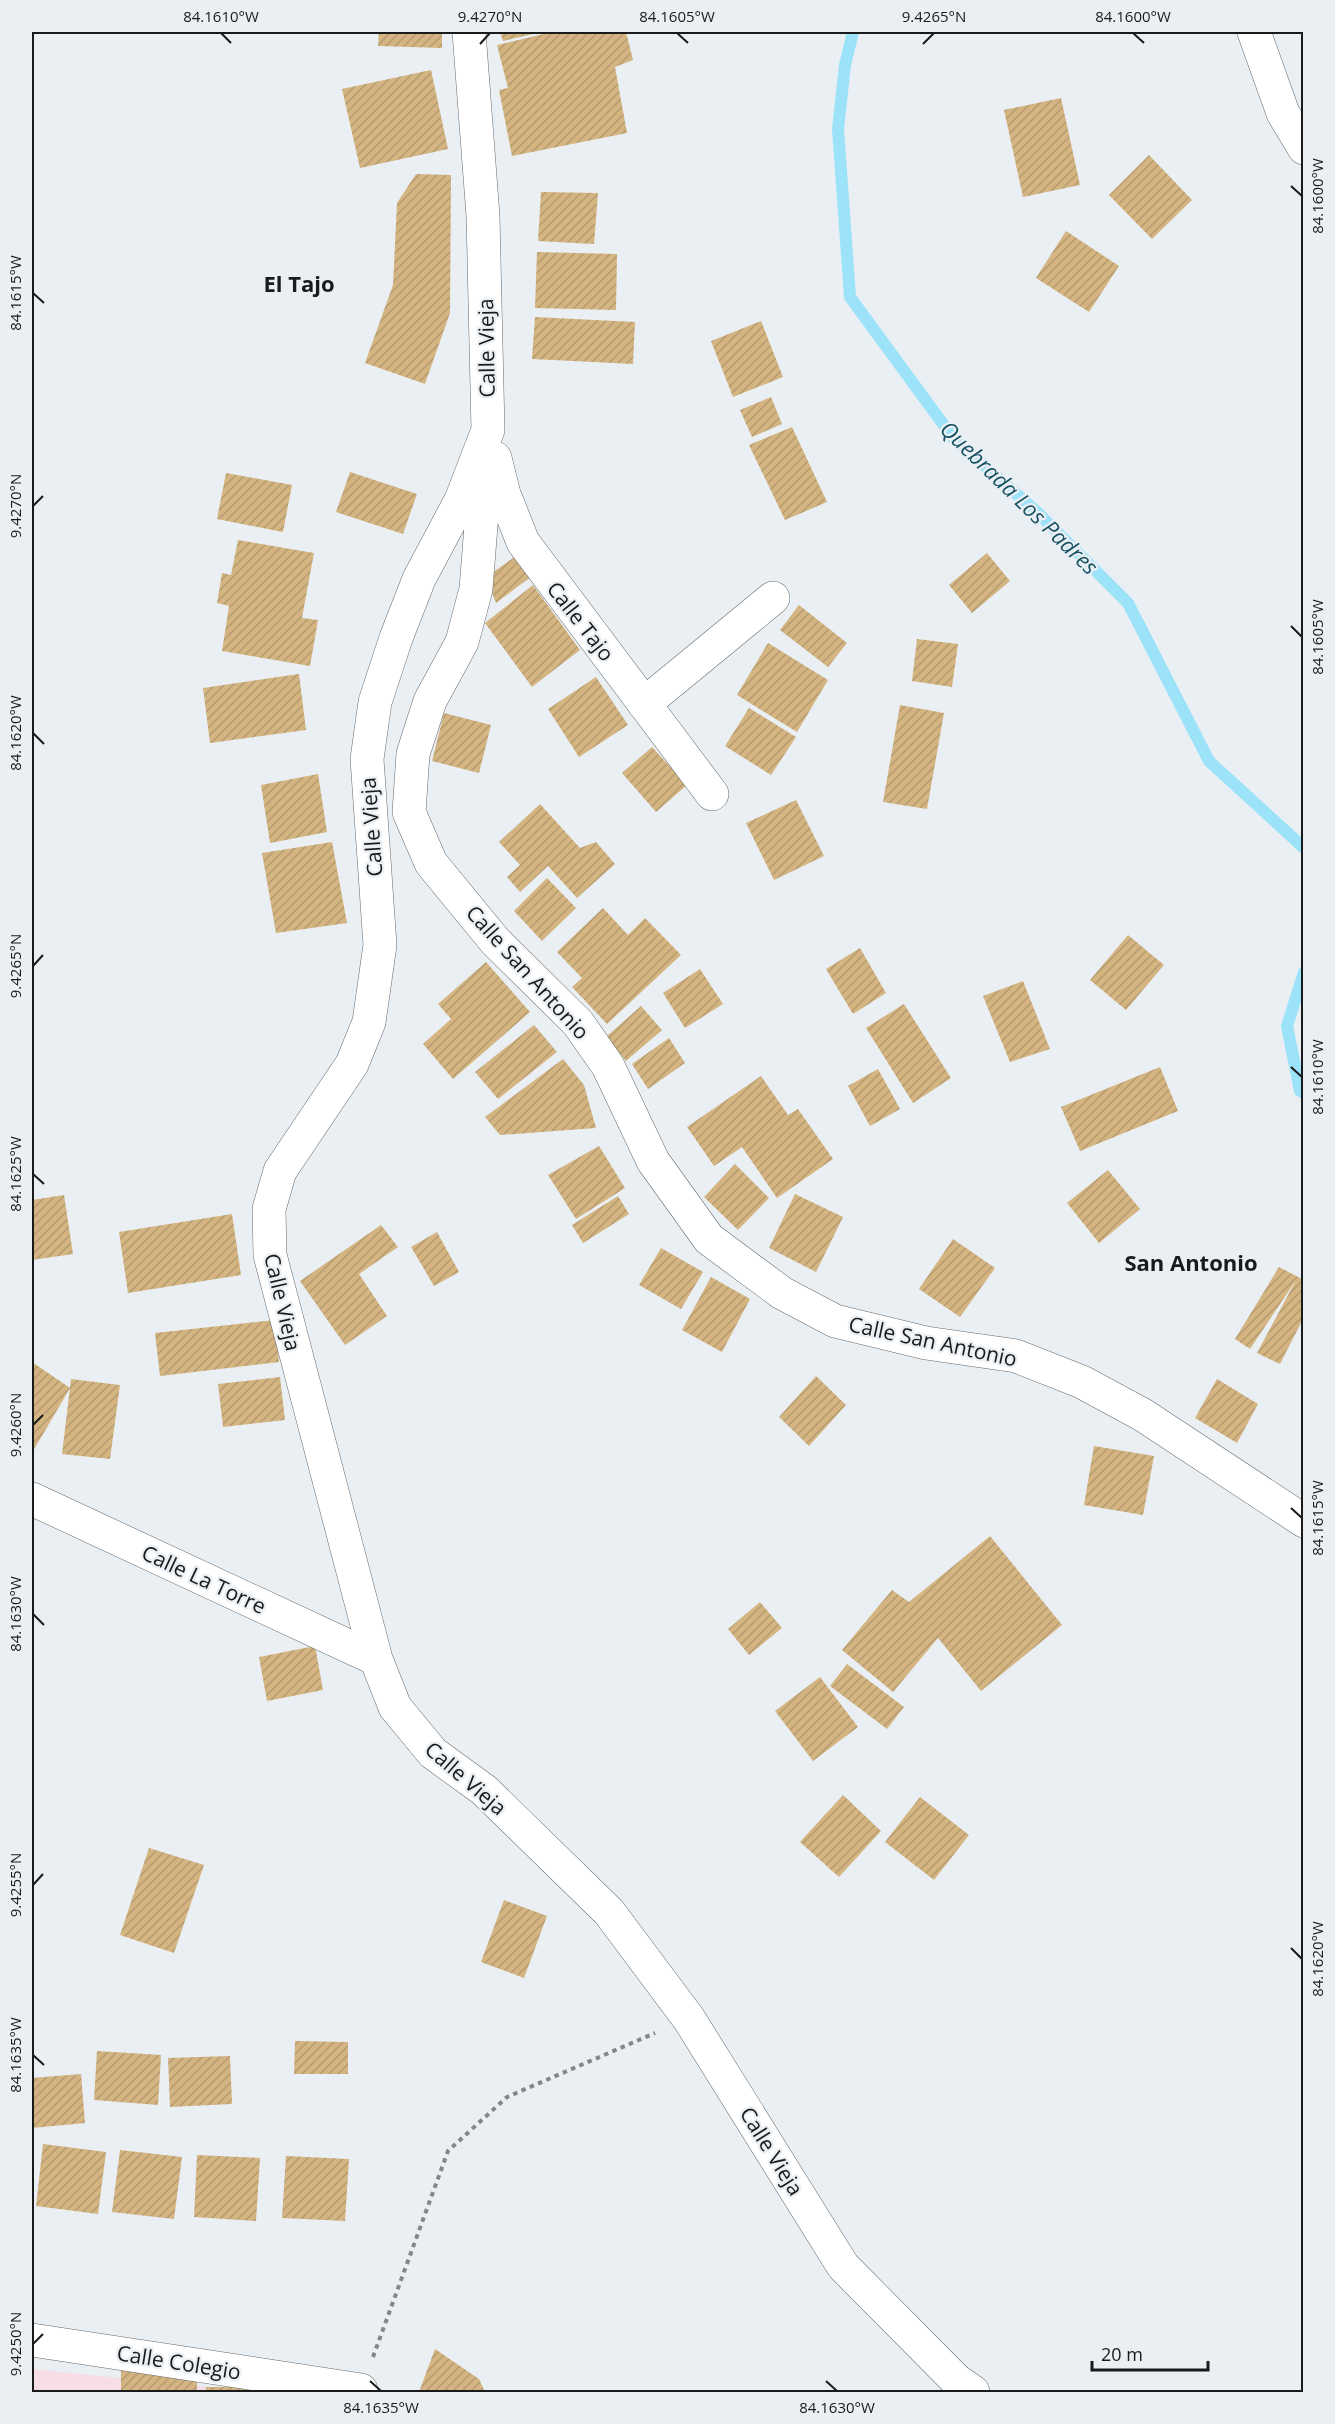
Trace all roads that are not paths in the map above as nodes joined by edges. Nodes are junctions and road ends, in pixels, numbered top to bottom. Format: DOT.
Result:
graph roads {
  1 [pos="469,32"];
  2 [pos="1254,32"];
  3 [pos="1304,148"];
  4 [pos="488,430"];
  5 [pos="773,598"];
  6 [pos="644,704"];
  7 [pos="711,794"];
  8 [pos="32,1499"];
  9 [pos="1304,1521"];
  10 [pos="376,1659"];
  11 [pos="32,2340"];
  12 [pos="361,2390"];
  13 [pos="973,2392"];
  1 -- 4 [label="street, Calle Vieja"];
  2 -- 3 [label="street"];
  4 -- 6 [label="street, Calle Tajo"];
  4 -- 9 [label="street, Calle San Antonio"];
  4 -- 10 [label="street, Calle Vieja"];
  5 -- 6 [label="street"];
  6 -- 7 [label="street, Calle Tajo"];
  8 -- 10 [label="street, Calle La Torre"];
  10 -- 13 [label="street, Calle Vieja"];
  11 -- 12 [label="street, Calle Colegio"];
}
